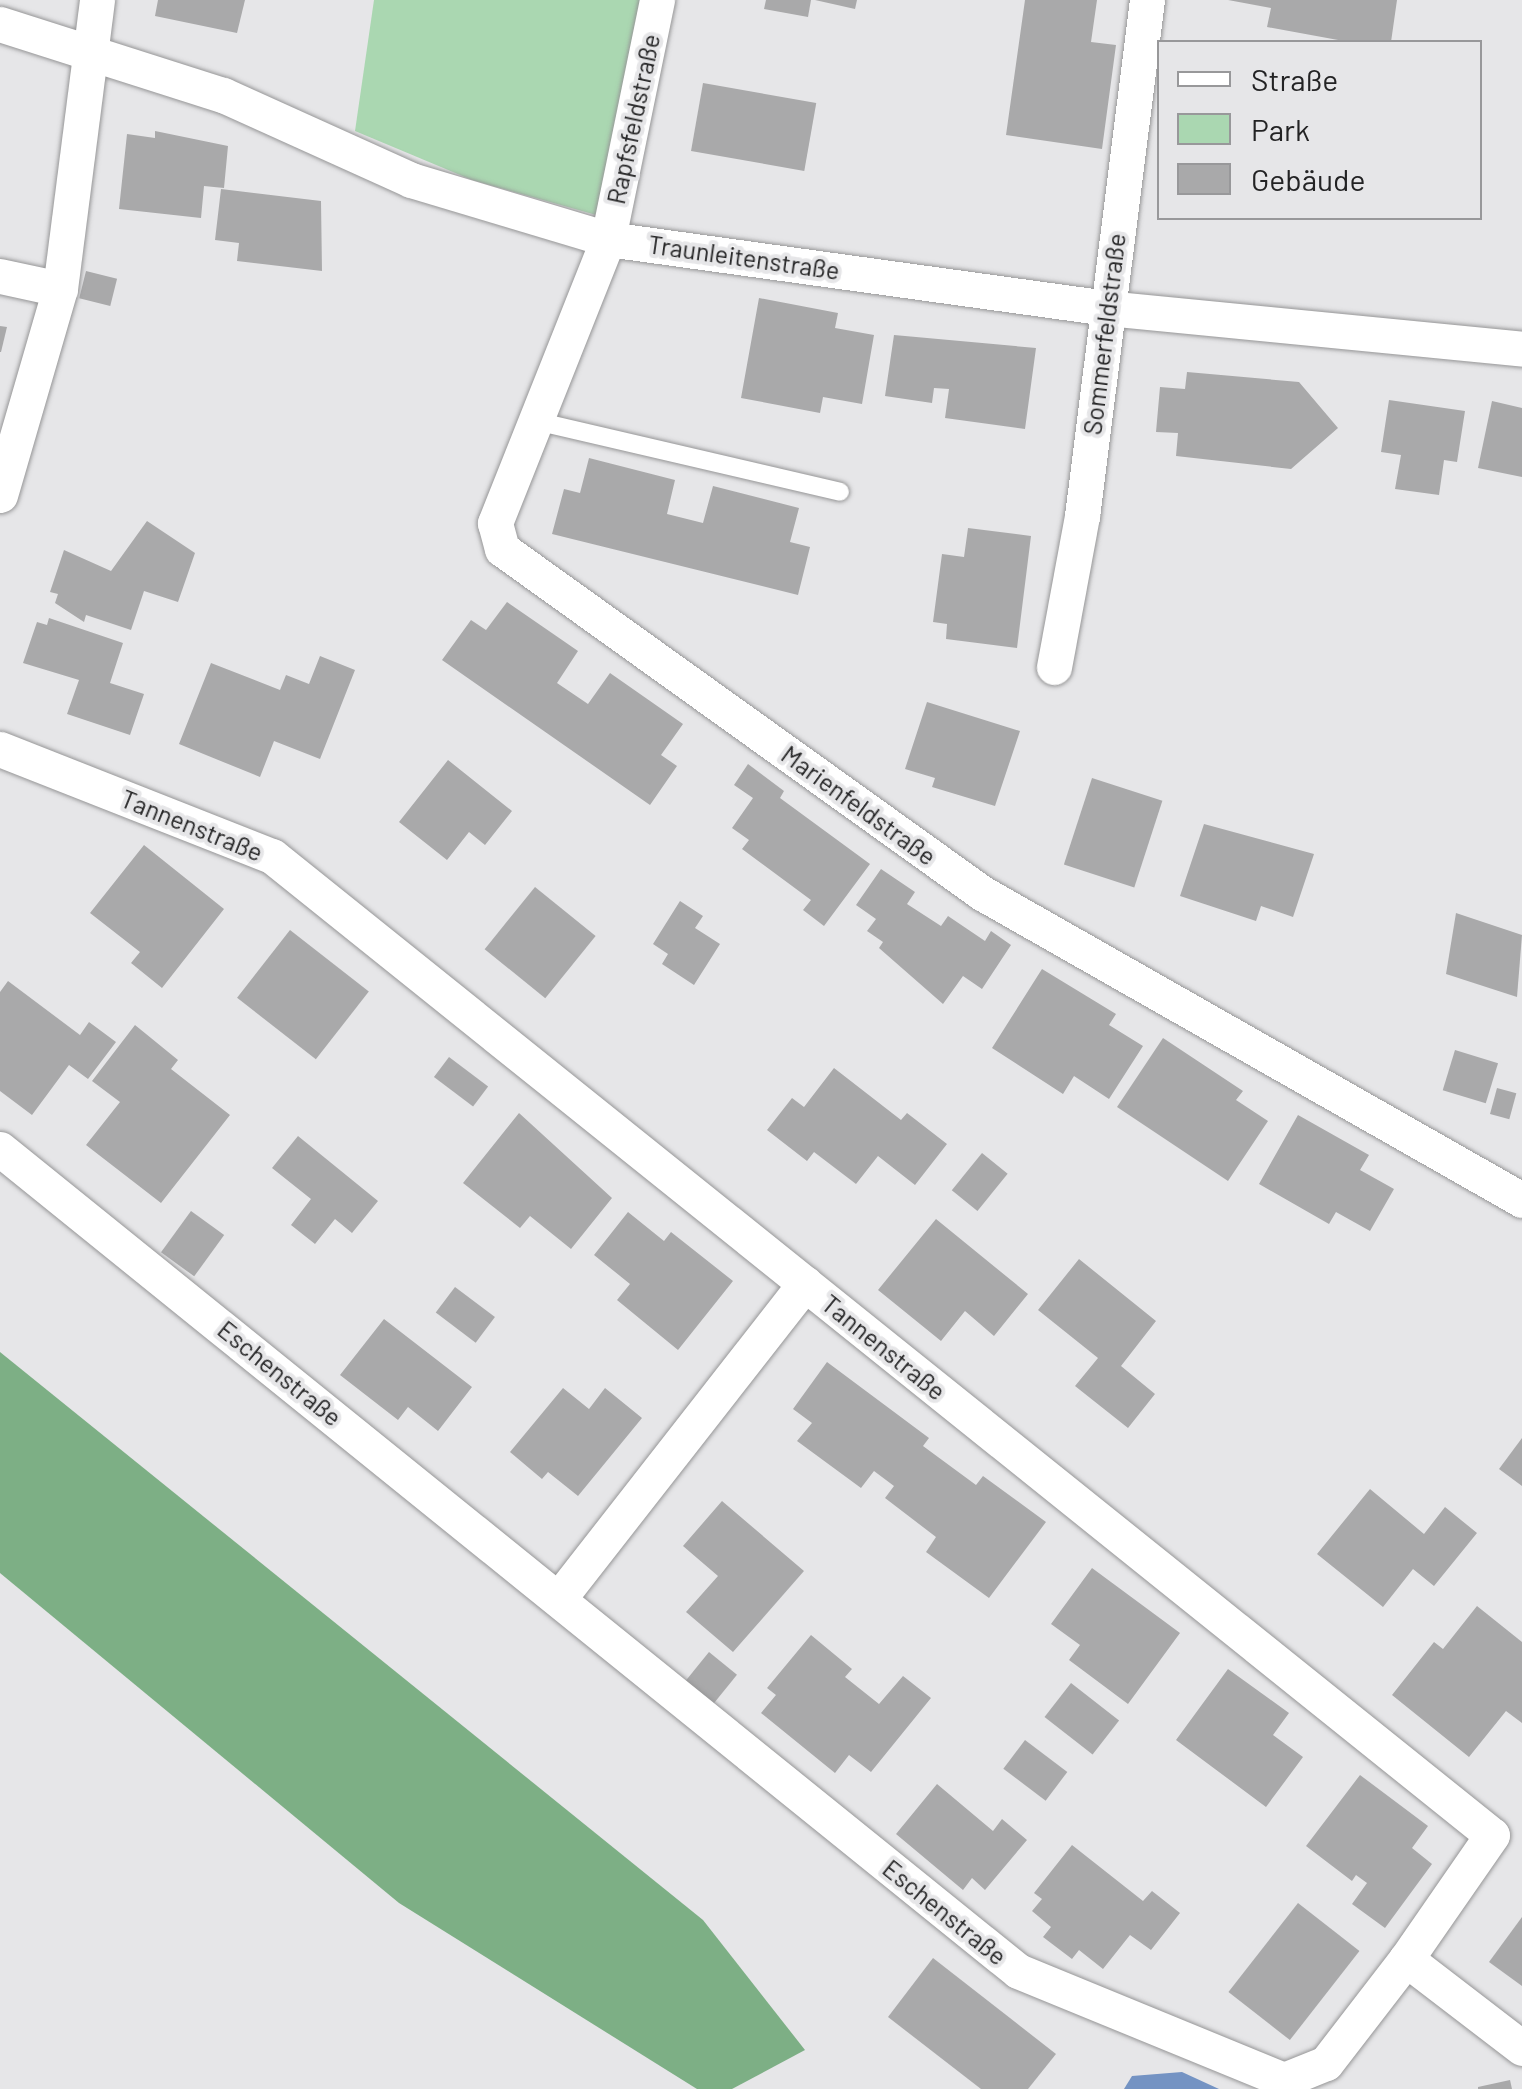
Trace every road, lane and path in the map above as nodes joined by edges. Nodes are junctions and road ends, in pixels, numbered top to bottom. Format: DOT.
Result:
graph roads {
  1 [pos="97,0"];
  2 [pos="657,0"];
  3 [pos="1148,0"];
  4 [pos="0,24"];
  5 [pos="92,48"];
  6 [pos="608,239"];
  7 [pos="0,276"];
  8 [pos="60,290"];
  9 [pos="1107,308"];
  10 [pos="1522,350"];
  11 [pos="536,420"];
  12 [pos="840,492"];
  13 [pos="0,495"];
  14 [pos="1054,667"];
  15 [pos="0,749"];
  16 [pos="0,1149"];
  17 [pos="1522,1200"];
  18 [pos="805,1284"];
  19 [pos="560,1597"];
  20 [pos="1406,1959"];
  21 [pos="1522,2048"];
  1 -- 5 [label="street"];
  2 -- 6 [label="street, Rapfsfeldstraße"];
  3 -- 9 [label="street, Sommerfeldstraße"];
  4 -- 5 [label="street, Traunleitenstraße"];
  5 -- 6 [label="street, Traunleitenstraße"];
  5 -- 8 [label="street"];
  6 -- 9 [label="street, Traunleitenstraße"];
  6 -- 11 [label="street, Marienfeldstraße"];
  7 -- 8 [label="street"];
  8 -- 13 [label="street"];
  9 -- 10 [label="street, Traunleitenstraße"];
  9 -- 14 [label="street, Sommerfeldstraße"];
  11 -- 12 [label="lane"];
  11 -- 17 [label="street, Marienfeldstraße"];
  15 -- 18 [label="street, Tannenstraße"];
  16 -- 19 [label="street, Eschenstraße"];
  18 -- 19 [label="street"];
  18 -- 20 [label="street, Tannenstraße"];
  19 -- 20 [label="street, Eschenstraße"];
  20 -- 21 [label="street"];
}
